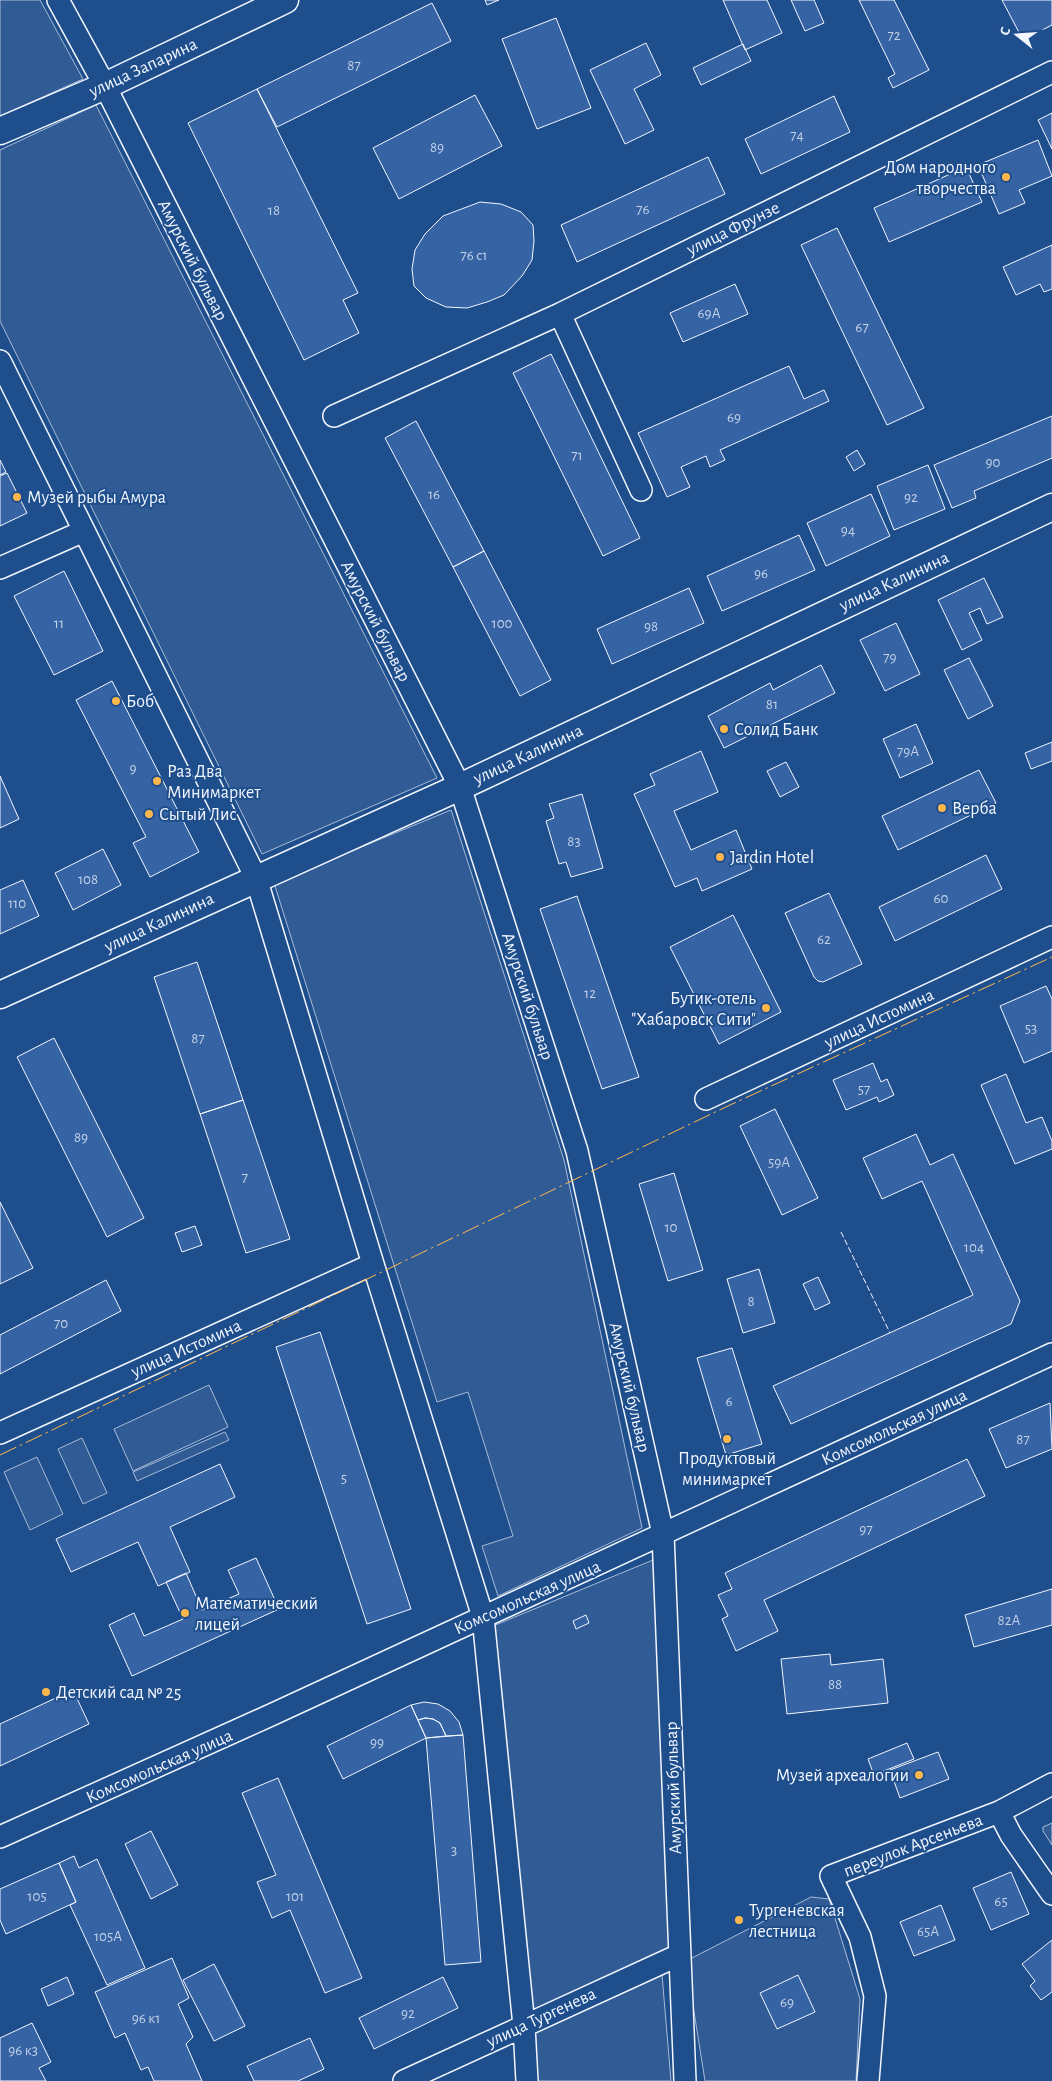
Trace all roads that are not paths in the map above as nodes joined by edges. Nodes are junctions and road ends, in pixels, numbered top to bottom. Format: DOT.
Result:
graph roads {
  1 [pos="58,0"];
  2 [pos="285,0"];
  3 [pos="1052,72"];
  4 [pos="104,86"];
  5 [pos="0,131"];
  6 [pos="560,314"];
  7 [pos="0,361"];
  8 [pos="334,416"];
  9 [pos="641,490"];
  10 [pos="1052,506"];
  11 [pos="84,530"];
  12 [pos="0,568"];
  13 [pos="460,786"];
  14 [pos="256,878"];
  15 [pos="1052,937"];
  16 [pos="0,995"];
  17 [pos="706,1099"];
  18 [pos="373,1264"];
  19 [pos="1052,1354"];
  20 [pos="0,1433"];
  21 [pos="663,1534"];
  22 [pos="484,1617"];
  23 [pos="1052,1784"];
  24 [pos="999,1812"];
  25 [pos="0,1837"];
  26 [pos="1052,1894"];
  27 [pos="679,1955"];
  28 [pos="524,2026"];
  29 [pos="404,2081"];
  30 [pos="528,2081"];
  31 [pos="685,2081"];
  32 [pos="868,2081"];
  1 -- 4 [label="street, Амурский бульвар"];
  2 -- 4 [label="main road, улица Запарина"];
  3 -- 6 [label="street, улица Фрунзе"];
  4 -- 5 [label="main road, улица Запарина"];
  4 -- 13 [label="street, Амурский бульвар"];
  6 -- 8 [label="street, улица Фрунзе"];
  6 -- 9 [label="street"];
  7 -- 11 [label="street"];
  10 -- 13 [label="main road, улица Калинина"];
  11 -- 12 [label="street"];
  11 -- 14 [label="street"];
  13 -- 14 [label="main road, улица Калинина"];
  13 -- 21 [label="street, Амурский бульвар"];
  14 -- 16 [label="main road, улица Калинина"];
  14 -- 18 [label="street"];
  15 -- 17 [label="street, улица Истомина"];
  18 -- 20 [label="street, улица Истомина"];
  18 -- 22 [label="street"];
  19 -- 21 [label="street, Комсомольская улица"];
  21 -- 22 [label="street, Комсомольская улица"];
  21 -- 27 [label="street, Амурский бульвар"];
  22 -- 25 [label="street, Комсомольская улица"];
  22 -- 28 [label="street"];
  23 -- 24 [label="street"];
  24 -- 26 [label="street"];
  24 -- 32 [label="street, переулок Арсеньева"];
  27 -- 28 [label="street, улица Тургенева"];
  27 -- 31 [label="street, Амурский бульвар"];
  28 -- 29 [label="street, улица Тургенева"];
  28 -- 30 [label="street"];
}
